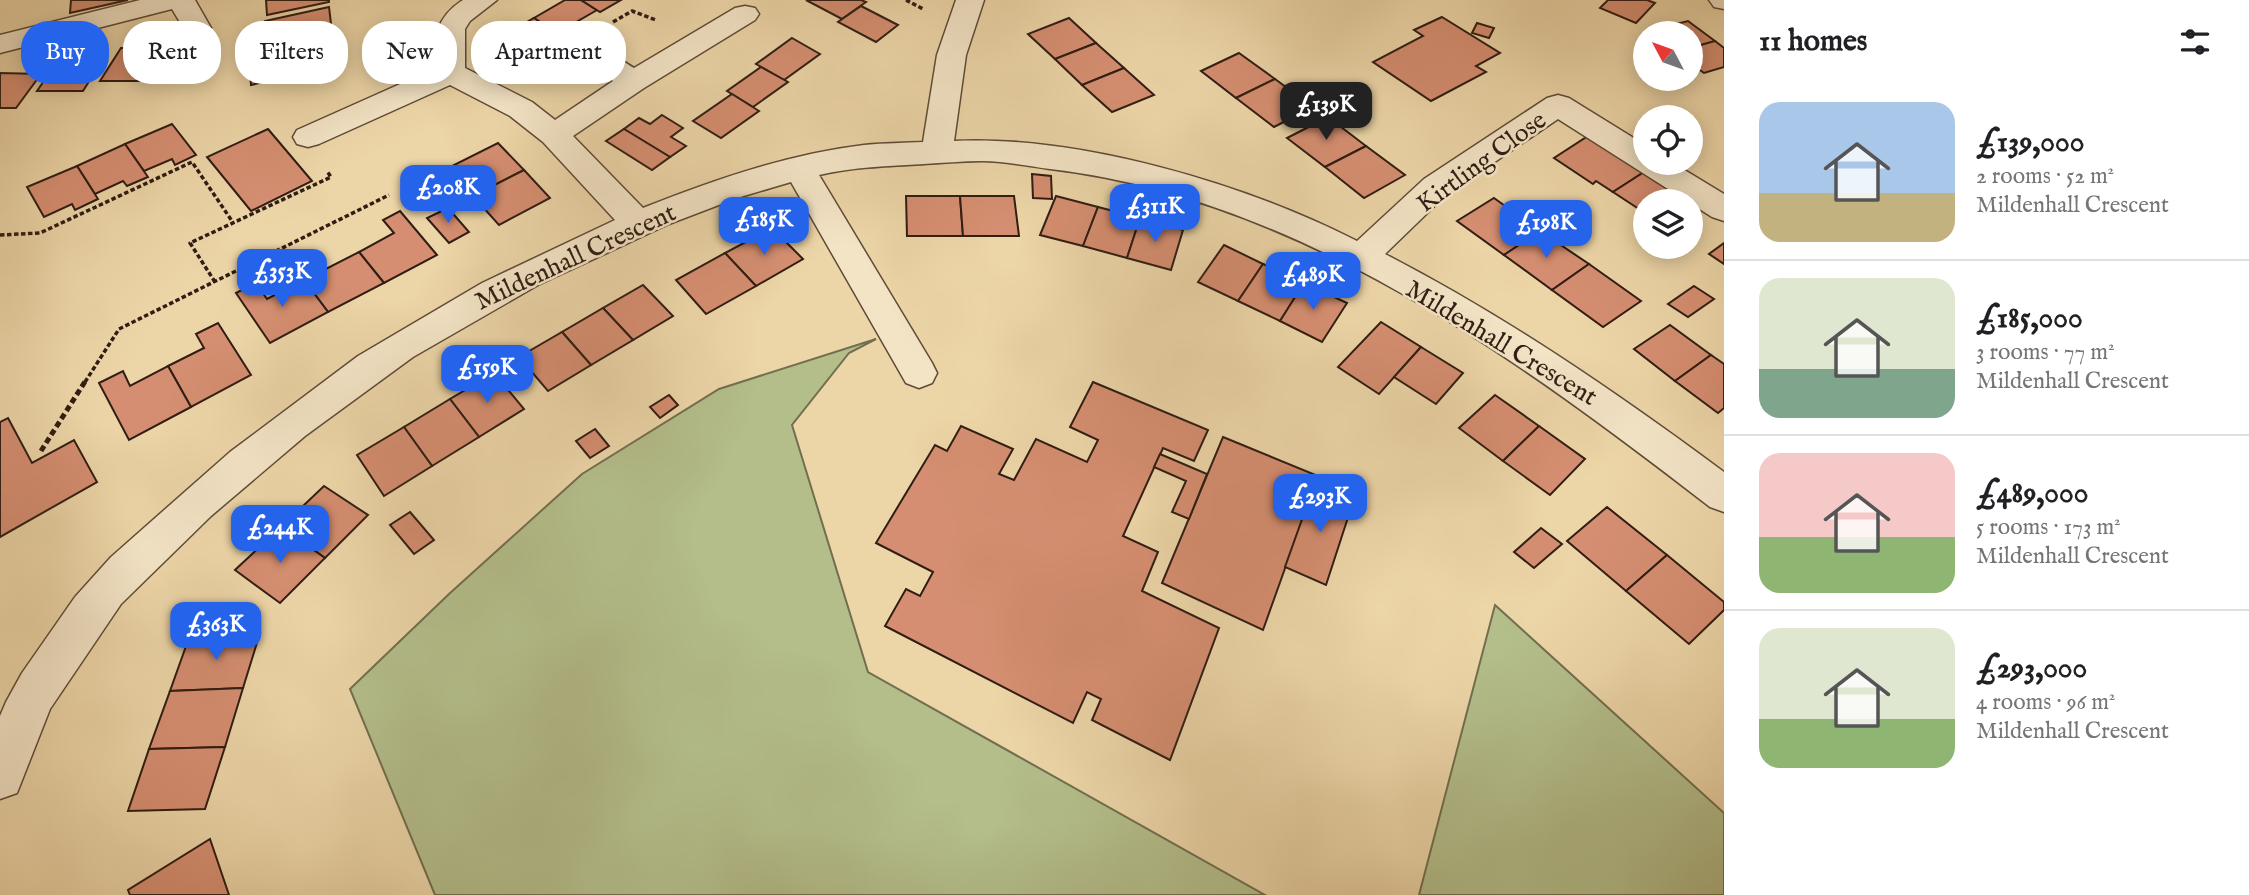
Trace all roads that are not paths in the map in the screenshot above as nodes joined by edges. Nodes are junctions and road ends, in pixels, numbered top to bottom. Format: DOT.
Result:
graph roads {
  1 [pos="173,0"];
  2 [pos="181,0"];
  3 [pos="483,0"];
  4 [pos="970,0"];
  5 [pos="745,14"];
  6 [pos="193,21"];
  7 [pos="454,21"];
  8 [pos="0,44"];
  9 [pos="457,76"];
  10 [pos="626,76"];
  11 [pos="634,81"];
  12 [pos="426,84"];
  13 [pos="554,135"];
  14 [pos="308,137"];
  15 [pos="938,149"];
  16 [pos="1633,152"];
  17 [pos="799,169"];
  18 [pos="1669,175"];
  19 [pos="1724,209"];
  20 [pos="636,223"];
  21 [pos="1360,258"];
  22 [pos="919,373"];
  23 [pos="1724,495"];
  24 [pos="15,698"];
  25 [pos="0,776"];
  1 -- 8 [label="street"];
  2 -- 6 [label="street"];
  3 -- 7 [label="street"];
  4 -- 15 [label="street"];
  5 -- 11 [label="street"];
  9 -- 13 [label="street"];
  10 -- 11 [label="street"];
  11 -- 13 [label="street"];
  12 -- 14 [label="street"];
  13 -- 20 [label="street"];
  15 -- 17 [label="street, Mildenhall Crescent"];
  15 -- 21 [label="street, Mildenhall Crescent"];
  16 -- 21 [label="street, Kirtling Close"];
  17 -- 20 [label="street, Mildenhall Crescent"];
  17 -- 22 [label="street"];
  18 -- 19 [label="street"];
  20 -- 24 [label="street, Mildenhall Crescent"];
  21 -- 23 [label="street, Mildenhall Crescent"];
  24 -- 25 [label="street, Mildenhall Crescent"];
}
